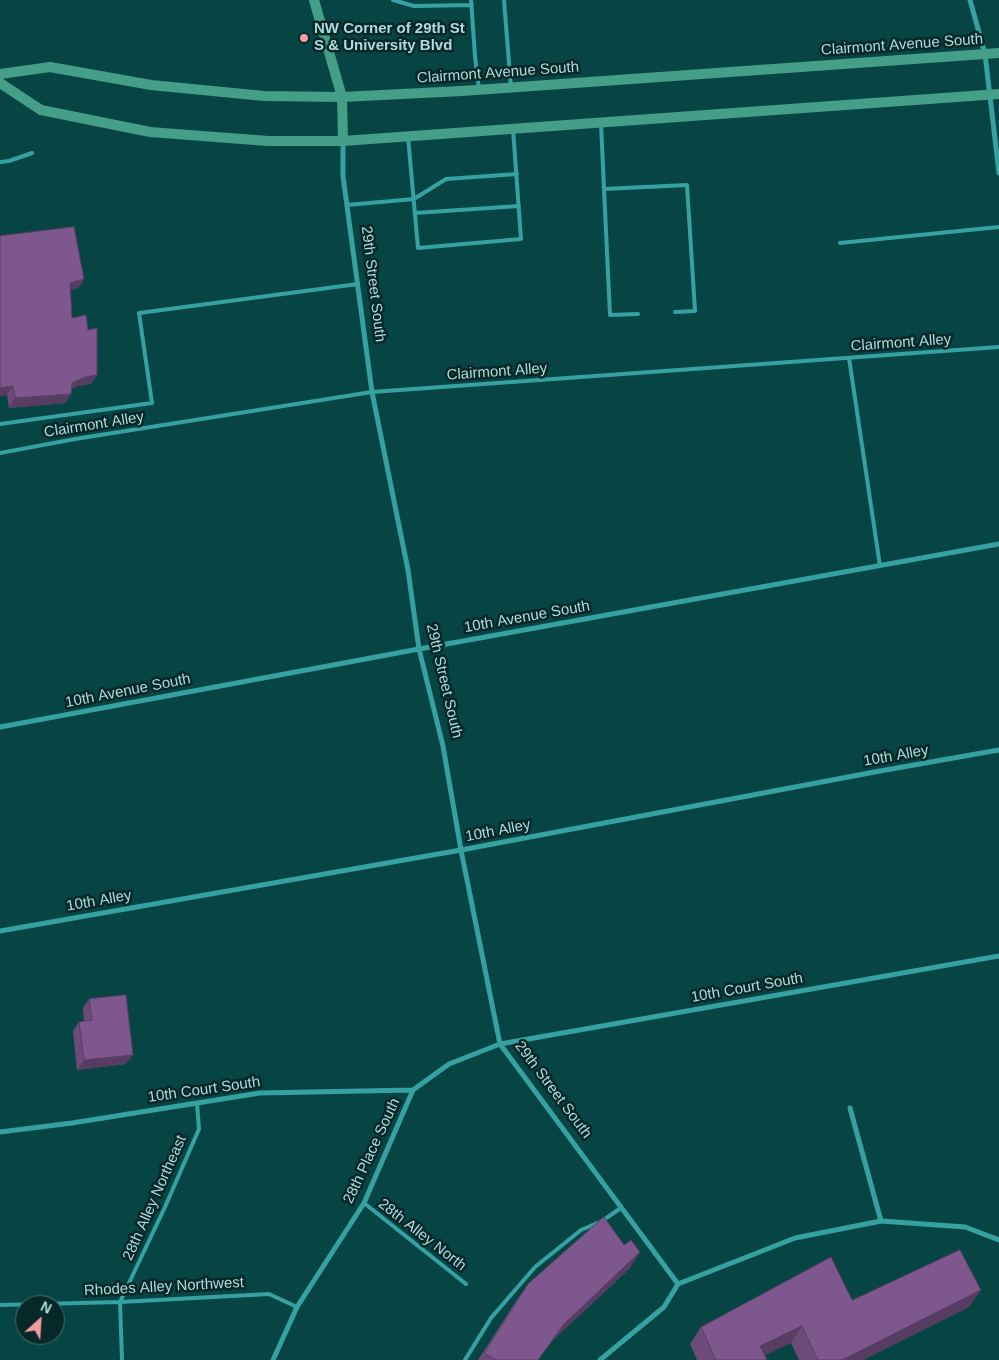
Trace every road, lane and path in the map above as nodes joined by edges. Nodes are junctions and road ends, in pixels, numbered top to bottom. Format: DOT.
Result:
graph roads {
  1 [pos="314,0"];
  2 [pos="393,0"];
  3 [pos="504,0"];
  4 [pos="970,0"];
  5 [pos="472,3"];
  6 [pos="999,53"];
  7 [pos="985,54"];
  8 [pos="0,74"];
  9 [pos="0,83"];
  10 [pos="511,88"];
  11 [pos="479,90"];
  12 [pos="994,94"];
  13 [pos="342,96"];
  14 [pos="601,123"];
  15 [pos="513,129"];
  16 [pos="408,137"];
  17 [pos="343,141"];
  18 [pos="32,153"];
  19 [pos="0,162"];
  20 [pos="999,173"];
  21 [pos="517,174"];
  22 [pos="604,189"];
  23 [pos="414,199"];
  24 [pos="348,205"];
  25 [pos="520,206"];
  26 [pos="415,213"];
  27 [pos="999,227"];
  28 [pos="840,243"];
  29 [pos="358,284"];
  30 [pos="675,312"];
  31 [pos="638,314"];
  32 [pos="999,347"];
  33 [pos="849,358"];
  34 [pos="372,392"];
  35 [pos="0,424"];
  36 [pos="0,453"];
  37 [pos="999,544"];
  38 [pos="880,566"];
  39 [pos="419,649"];
  40 [pos="0,727"];
  41 [pos="999,750"];
  42 [pos="461,850"];
  43 [pos="0,931"];
  44 [pos="999,956"];
  45 [pos="500,1044"];
  46 [pos="413,1090"];
  47 [pos="196,1103"];
  48 [pos="850,1108"];
  49 [pos="0,1132"];
  50 [pos="364,1203"];
  51 [pos="621,1208"];
  52 [pos="881,1221"];
  53 [pos="999,1240"];
  54 [pos="466,1284"];
  55 [pos="678,1284"];
  56 [pos="120,1302"];
  57 [pos="0,1305"];
  58 [pos="297,1308"];
  59 [pos="122,1360"];
  60 [pos="273,1360"];
  61 [pos="465,1360"];
  62 [pos="600,1360"];
  1 -- 13 [label="street, 29th Street South"];
  2 -- 5 [label="lane"];
  3 -- 10 [label="lane"];
  4 -- 7 [label="street"];
  5 -- 11 [label="lane"];
  6 -- 7 [label="street, Clairmont Avenue South"];
  7 -- 10 [label="street, Clairmont Avenue South"];
  7 -- 12 [label="street"];
  8 -- 13 [label="street, Clairmont Avenue South"];
  9 -- 17 [label="street"];
  10 -- 11 [label="street, Clairmont Avenue South"];
  11 -- 13 [label="street, Clairmont Avenue South"];
  12 -- 14 [label="street"];
  12 -- 20 [label="street"];
  13 -- 17 [label="street, 29th Street South"];
  14 -- 15 [label="street"];
  14 -- 22 [label="lane"];
  15 -- 16 [label="street"];
  15 -- 21 [label="lane"];
  16 -- 17 [label="street"];
  16 -- 23 [label="lane"];
  17 -- 24 [label="street, 29th Street South"];
  18 -- 19 [label="lane"];
  21 -- 23 [label="lane"];
  21 -- 25 [label="lane"];
  22 -- 30 [label="lane"];
  22 -- 31 [label="lane"];
  23 -- 24 [label="lane"];
  23 -- 26 [label="lane"];
  24 -- 29 [label="street, 29th Street South"];
  25 -- 26 [label="lane"];
  25 -- 26 [label="lane"];
  27 -- 28 [label="lane"];
  29 -- 34 [label="street, 29th Street South"];
  29 -- 35 [label="lane"];
  32 -- 33 [label="lane, Clairmont Alley"];
  33 -- 34 [label="lane, Clairmont Alley"];
  33 -- 38 [label="lane"];
  34 -- 36 [label="lane, Clairmont Alley"];
  34 -- 39 [label="street, 29th Street South"];
  37 -- 38 [label="street, 10th Avenue South"];
  38 -- 39 [label="street, 10th Avenue South"];
  39 -- 40 [label="street, 10th Avenue South"];
  39 -- 42 [label="street, 29th Street South"];
  41 -- 42 [label="street, 10th Alley"];
  42 -- 43 [label="street, 10th Alley"];
  42 -- 45 [label="street, 29th Street South"];
  44 -- 45 [label="street, 10th Court South"];
  45 -- 46 [label="street, 28th Place South"];
  45 -- 51 [label="street, 29th Street South"];
  46 -- 47 [label="street, 10th Court South"];
  46 -- 50 [label="street, 28th Place South"];
  47 -- 49 [label="street, 10th Court South"];
  47 -- 56 [label="lane, 28th Alley Northeast"];
  48 -- 52 [label="street"];
  50 -- 54 [label="lane, 28th Alley North"];
  50 -- 58 [label="street, 28th Place South"];
  51 -- 55 [label="street, 29th Street South"];
  51 -- 61 [label="lane"];
  52 -- 53 [label="street"];
  52 -- 55 [label="street"];
  55 -- 62 [label="street"];
  56 -- 57 [label="lane, Rhodes Alley Northwest"];
  56 -- 58 [label="lane, Rhodes Alley Northwest"];
  56 -- 59 [label="lane, 28th Alley Northeast"];
  58 -- 60 [label="street, 28th Place South"];
}
